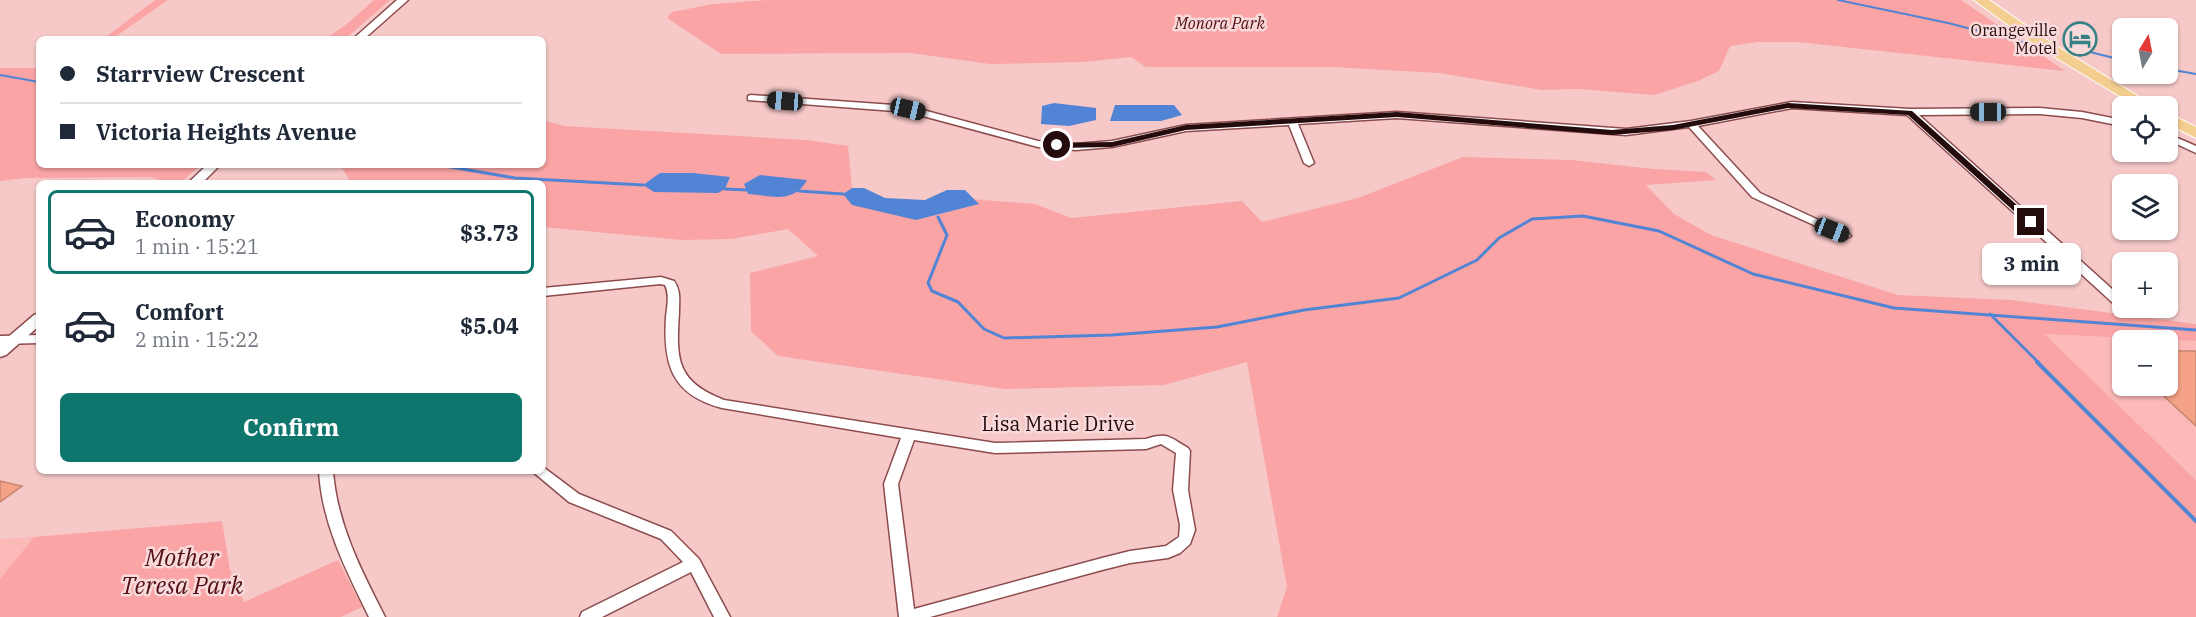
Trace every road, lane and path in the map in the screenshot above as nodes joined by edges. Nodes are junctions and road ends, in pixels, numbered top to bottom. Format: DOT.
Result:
graph roads {
  1 [pos="403,0"];
  2 [pos="1980,0"];
  3 [pos="361,36"];
  4 [pos="2129,96"];
  5 [pos="751,99"];
  6 [pos="1910,112"];
  7 [pos="1292,120"];
  8 [pos="2112,121"];
  9 [pos="2178,123"];
  10 [pos="1691,124"];
  11 [pos="2196,133"];
  12 [pos="2178,141"];
  13 [pos="2196,150"];
  14 [pos="1309,163"];
  15 [pos="211,168"];
  16 [pos="197,180"];
  17 [pos="1845,236"];
  18 [pos="546,294"];
  19 [pos="2112,296"];
  20 [pos="36,320"];
  21 [pos="36,339"];
  22 [pos="7,340"];
  23 [pos="0,352"];
  24 [pos="910,433"];
  25 [pos="326,474"];
  26 [pos="543,474"];
  27 [pos="694,563"];
  28 [pos="377,617"];
  29 [pos="588,617"];
  30 [pos="722,617"];
  31 [pos="908,617"];
  1 -- 3 [label="street"];
  2 -- 4 [label="highway"];
  5 -- 7 [label="street"];
  6 -- 8 [label="street"];
  6 -- 10 [label="street"];
  6 -- 19 [label="street"];
  7 -- 10 [label="street"];
  7 -- 14 [label="street"];
  9 -- 11 [label="highway"];
  10 -- 17 [label="street"];
  12 -- 13 [label="street"];
  15 -- 16 [label="street"];
  18 -- 24 [label="street, Lisa Marie Drive"];
  20 -- 22 [label="street"];
  21 -- 22 [label="street"];
  22 -- 23 [label="street"];
  24 -- 31 [label="street"];
  24 -- 31 [label="street, Lisa Marie Drive"];
  25 -- 28 [label="street"];
  26 -- 27 [label="street"];
  27 -- 29 [label="street"];
  27 -- 30 [label="street"];
}
